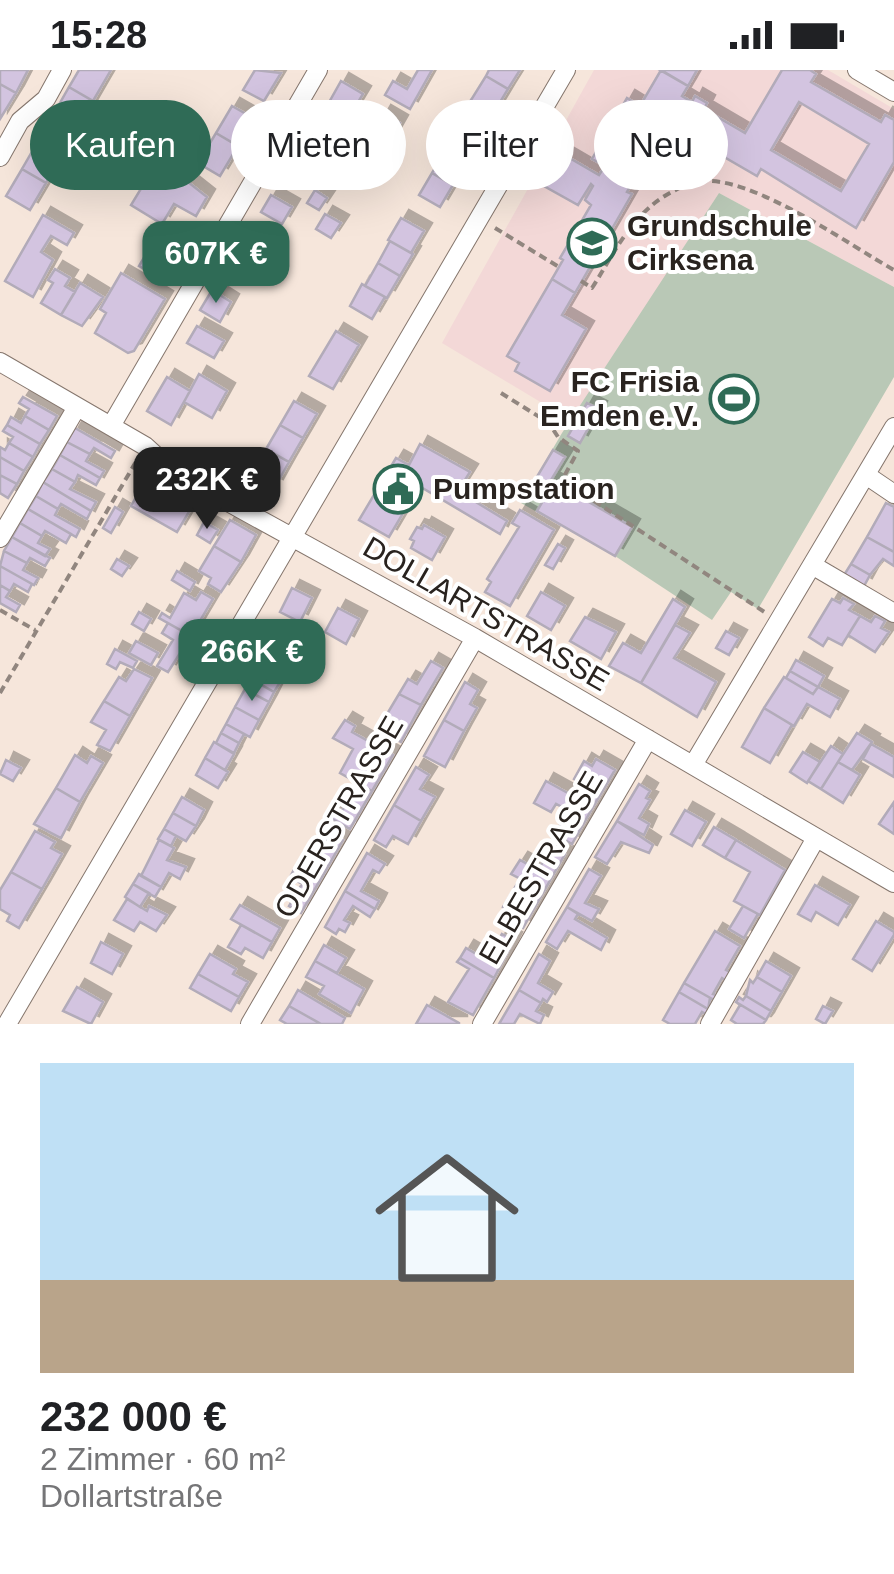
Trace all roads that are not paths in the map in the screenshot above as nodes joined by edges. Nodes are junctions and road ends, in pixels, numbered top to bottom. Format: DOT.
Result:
graph roads {
  1 [pos="62,70"];
  2 [pos="318,70"];
  3 [pos="566,70"];
  4 [pos="857,70"];
  5 [pos="894,92"];
  6 [pos="0,157"];
  7 [pos="0,362"];
  8 [pos="77,407"];
  9 [pos="111,426"];
  10 [pos="894,427"];
  11 [pos="866,475"];
  12 [pos="894,494"];
  13 [pos="292,537"];
  14 [pos="0,538"];
  15 [pos="812,565"];
  16 [pos="894,613"];
  17 [pos="475,638"];
  18 [pos="648,739"];
  19 [pos="692,765"];
  20 [pos="816,838"];
  21 [pos="894,883"];
  22 [pos="7,1024"];
  23 [pos="250,1024"];
  24 [pos="482,1024"];
  25 [pos="710,1024"];
  1 -- 6 [label="street"];
  2 -- 9 [label="street"];
  3 -- 13 [label="street"];
  4 -- 5 [label="street"];
  7 -- 8 [label="street, DOLLARTSTRASSE"];
  8 -- 9 [label="street, DOLLARTSTRASSE"];
  8 -- 14 [label="street"];
  9 -- 13 [label="street, DOLLARTSTRASSE"];
  10 -- 11 [label="street"];
  11 -- 12 [label="street"];
  11 -- 15 [label="street"];
  13 -- 17 [label="street, DOLLARTSTRASSE"];
  13 -- 22 [label="street"];
  15 -- 16 [label="street"];
  15 -- 19 [label="street"];
  17 -- 18 [label="street, DOLLARTSTRASSE"];
  17 -- 23 [label="street, ODERSTRASSE"];
  18 -- 19 [label="street, DOLLARTSTRASSE"];
  18 -- 24 [label="street, ELBESTRASSE"];
  19 -- 20 [label="street, DOLLARTSTRASSE"];
  20 -- 21 [label="street, DOLLARTSTRASSE"];
  20 -- 25 [label="street"];
}
